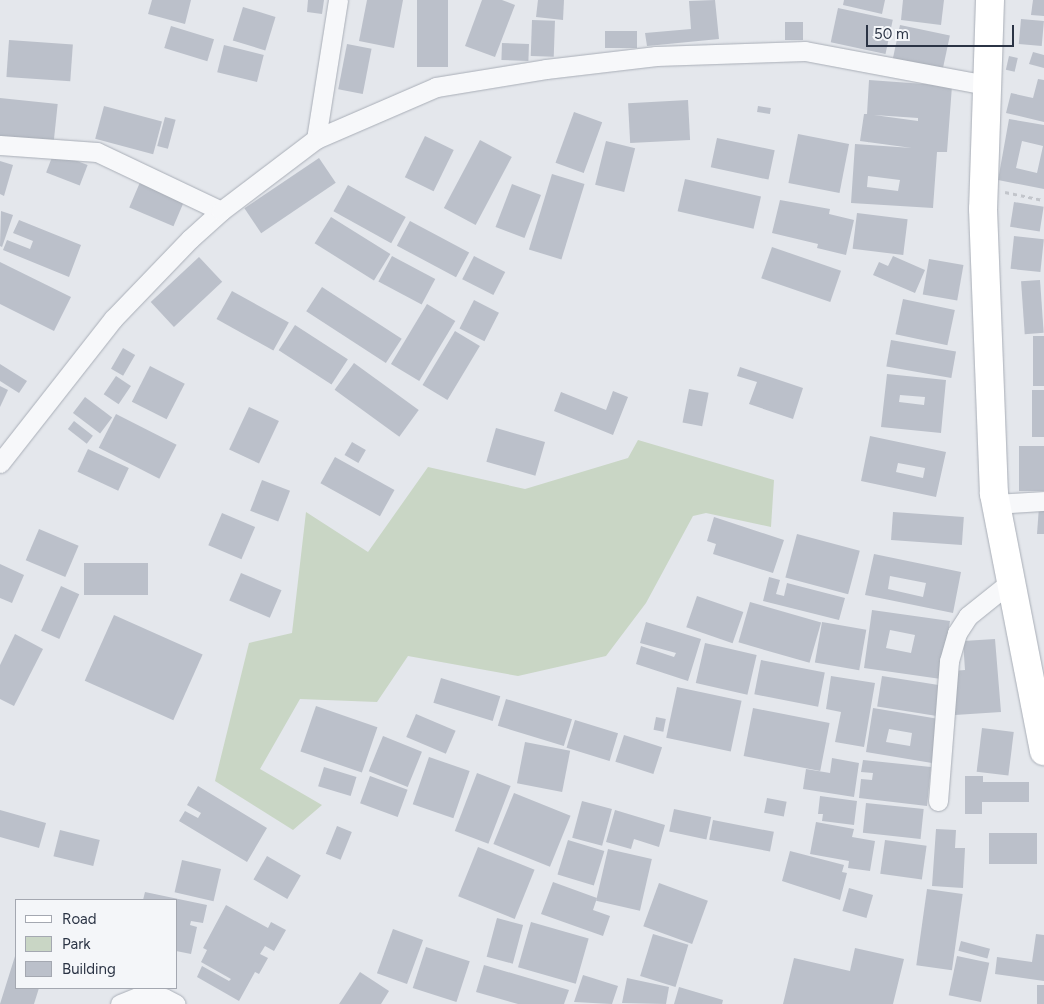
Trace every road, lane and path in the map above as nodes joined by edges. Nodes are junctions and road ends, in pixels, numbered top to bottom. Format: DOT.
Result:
graph roads {
  1 [pos="338,0"];
  2 [pos="990,0"];
  3 [pos="986,85"];
  4 [pos="316,139"];
  5 [pos="0,145"];
  6 [pos="984,188"];
  7 [pos="1044,200"];
  8 [pos="221,211"];
  9 [pos="0,463"];
  10 [pos="1044,501"];
  11 [pos="996,504"];
  12 [pos="1009,583"];
  13 [pos="1044,751"];
  14 [pos="938,801"];
  15 [pos="120,1004"];
  16 [pos="176,1004"];
  1 -- 4 [label="street"];
  2 -- 3 [label="main road"];
  3 -- 4 [label="street"];
  3 -- 6 [label="main road"];
  4 -- 8 [label="street"];
  5 -- 8 [label="street"];
  6 -- 7 [label="path"];
  6 -- 11 [label="main road"];
  8 -- 9 [label="street"];
  10 -- 11 [label="street"];
  11 -- 12 [label="main road"];
  12 -- 13 [label="main road"];
  12 -- 14 [label="street"];
  15 -- 16 [label="street"];
}
